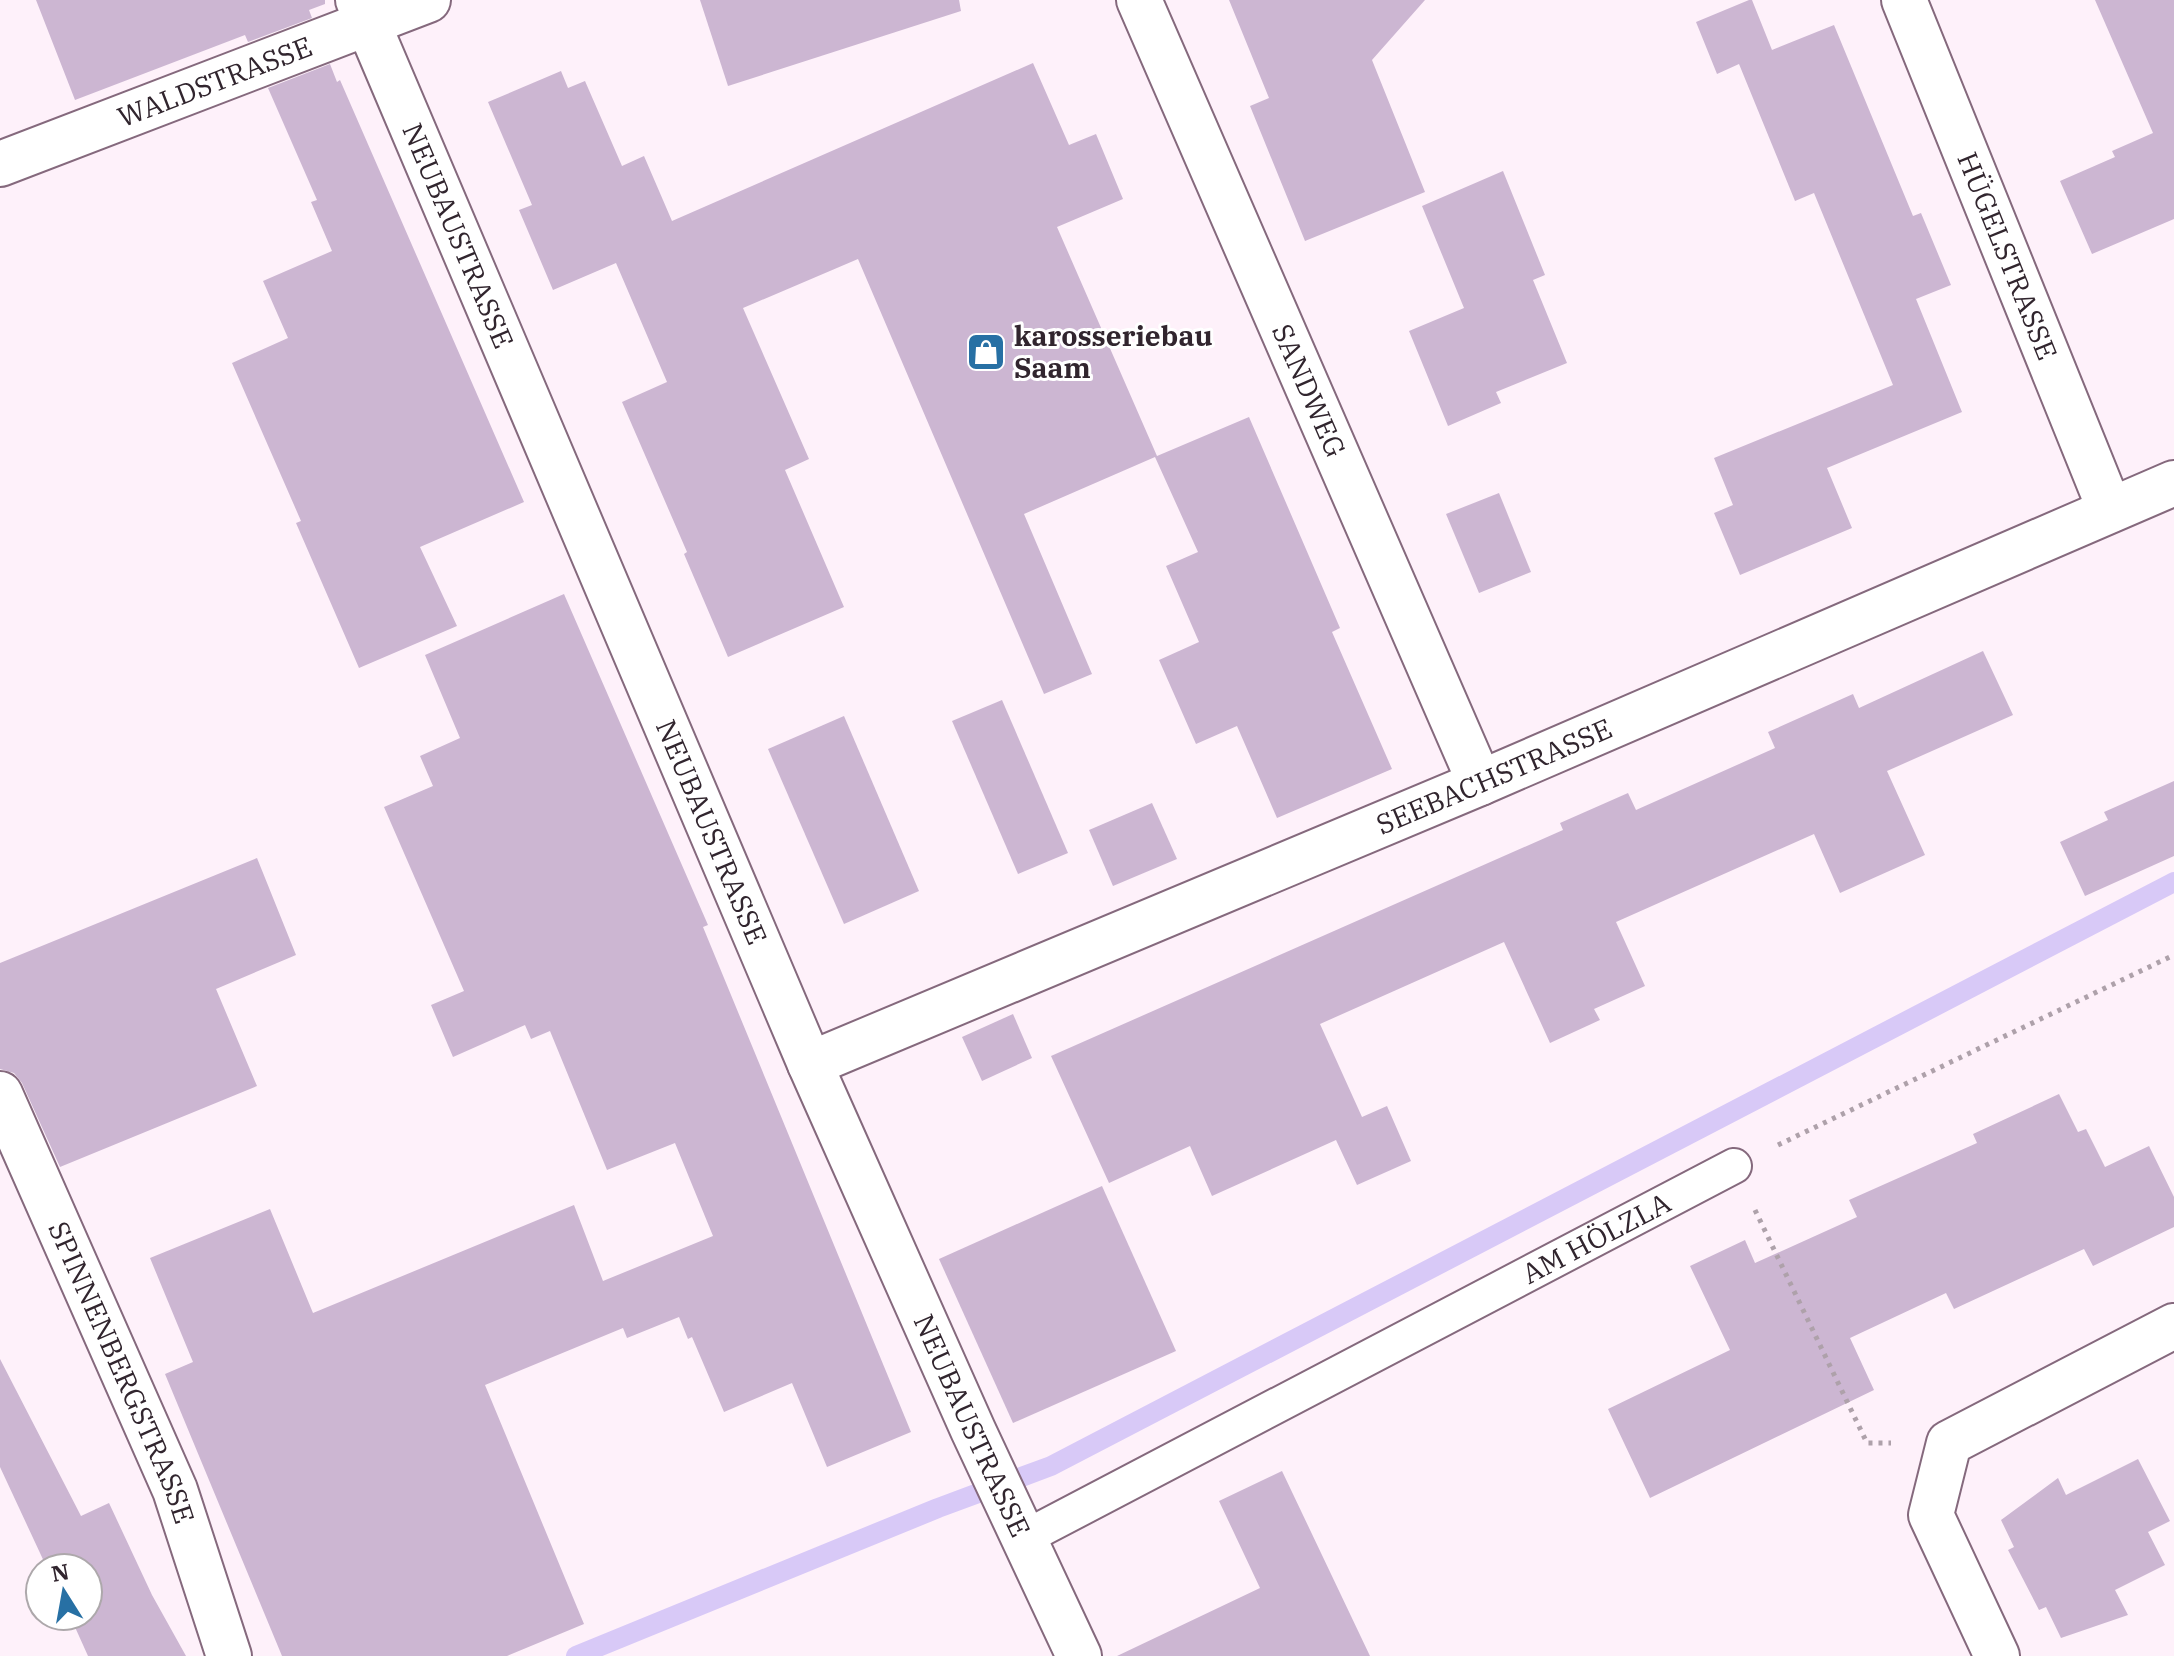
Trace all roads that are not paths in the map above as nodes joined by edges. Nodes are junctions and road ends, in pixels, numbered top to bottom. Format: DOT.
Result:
graph roads {
  1 [pos="428,0"];
  2 [pos="1139,0"];
  3 [pos="1904,0"];
  4 [pos="362,11"];
  5 [pos="0,164"];
  6 [pos="2174,483"];
  7 [pos="2110,510"];
  8 [pos="1480,783"];
  9 [pos="810,1064"];
  10 [pos="0,1094"];
  11 [pos="1734,1166"];
  12 [pos="2174,1326"];
  13 [pos="1024,1538"];
  14 [pos="229,1656"];
  15 [pos="1079,1656"];
  16 [pos="1997,1656"];
  1 -- 4 [label="street, WALDSTRASSE"];
  2 -- 8 [label="street, SANDWEG"];
  3 -- 7 [label="street, HÜGELSTRASSE"];
  4 -- 5 [label="street, WALDSTRASSE"];
  4 -- 9 [label="street, NEUBAUSTRASSE"];
  6 -- 7 [label="street, SEEBACHSTRASSE"];
  7 -- 8 [label="street, SEEBACHSTRASSE"];
  8 -- 9 [label="street, SEEBACHSTRASSE"];
  9 -- 13 [label="street, NEUBAUSTRASSE"];
  10 -- 14 [label="street, SPINNENBERGSTRASSE"];
  11 -- 13 [label="lane, AM HÖLZLA"];
  12 -- 16 [label="street"];
  13 -- 15 [label="street, NEUBAUSTRASSE"];
}
